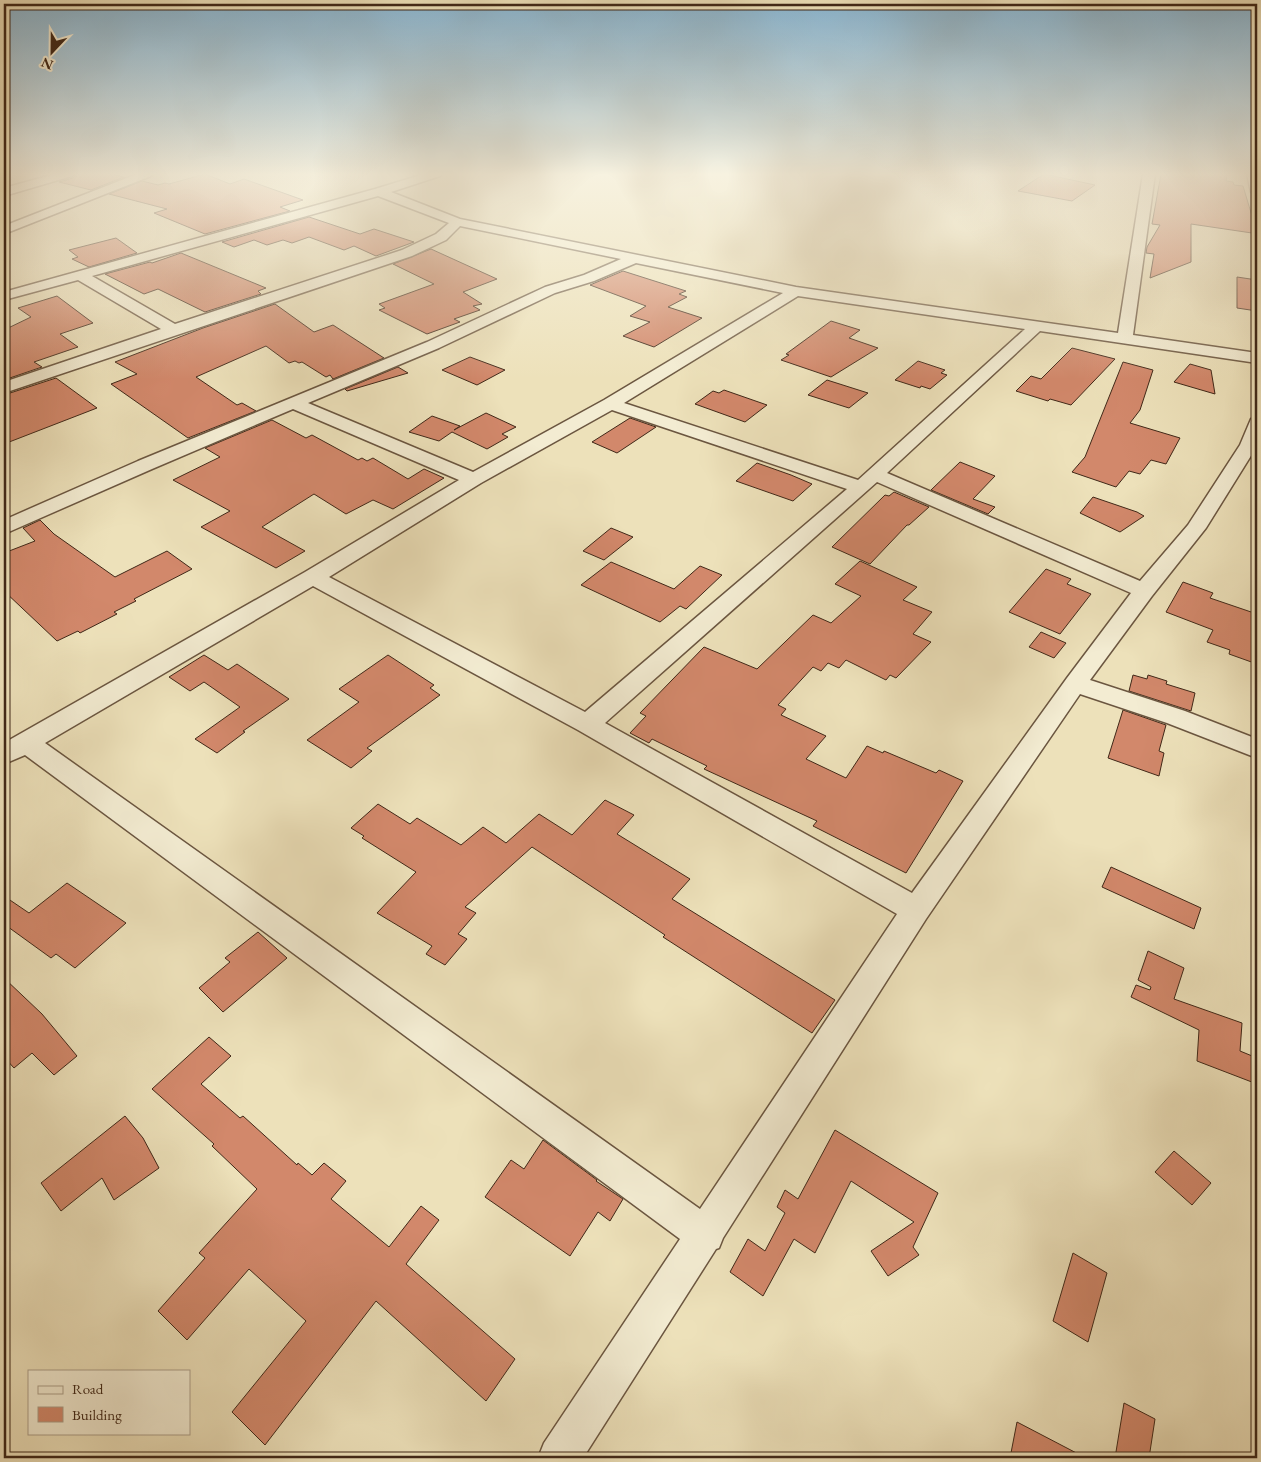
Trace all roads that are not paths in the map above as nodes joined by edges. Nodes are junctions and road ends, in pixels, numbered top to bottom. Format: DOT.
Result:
graph roads {
  1 [pos="195,242"];
  2 [pos="432,242"];
  3 [pos="556,242"];
  4 [pos="1139,242"];
  5 [pos="633,258"];
  6 [pos="78,274"];
  7 [pos="796,291"];
  8 [pos="4,296"];
  9 [pos="1037,326"];
  10 [pos="174,330"];
  11 [pos="1125,338"];
  12 [pos="1257,358"];
  13 [pos="4,388"];
  14 [pos="293,403"];
  15 [pos="610,404"];
  16 [pos="1257,423"];
  17 [pos="474,479"];
  18 [pos="867,481"];
  19 [pos="4,527"];
  20 [pos="313,577"];
  21 [pos="1144,591"];
  22 [pos="1075,684"];
  23 [pos="587,724"];
  24 [pos="15,748"];
  25 [pos="1257,748"];
  26 [pos="916,910"];
  27 [pos="706,1236"];
  28 [pos="559,1458"];
  1 -- 6 [label="street"];
  2 -- 10 [label="street"];
  3 -- 5 [label="street"];
  4 -- 11 [label="street"];
  5 -- 7 [label="street"];
  5 -- 14 [label="street"];
  6 -- 8 [label="street"];
  6 -- 10 [label="street"];
  7 -- 9 [label="street"];
  7 -- 15 [label="street"];
  9 -- 11 [label="street"];
  9 -- 18 [label="street"];
  10 -- 13 [label="street"];
  11 -- 12 [label="street"];
  14 -- 17 [label="street"];
  14 -- 19 [label="street"];
  15 -- 17 [label="street"];
  15 -- 18 [label="street"];
  16 -- 21 [label="street"];
  17 -- 20 [label="street"];
  18 -- 21 [label="street"];
  18 -- 23 [label="street"];
  20 -- 23 [label="street"];
  20 -- 24 [label="street"];
  21 -- 22 [label="street"];
  22 -- 25 [label="street"];
  22 -- 26 [label="street"];
  23 -- 26 [label="street"];
  24 -- 27 [label="street"];
  26 -- 27 [label="street"];
  27 -- 28 [label="street"];
}
